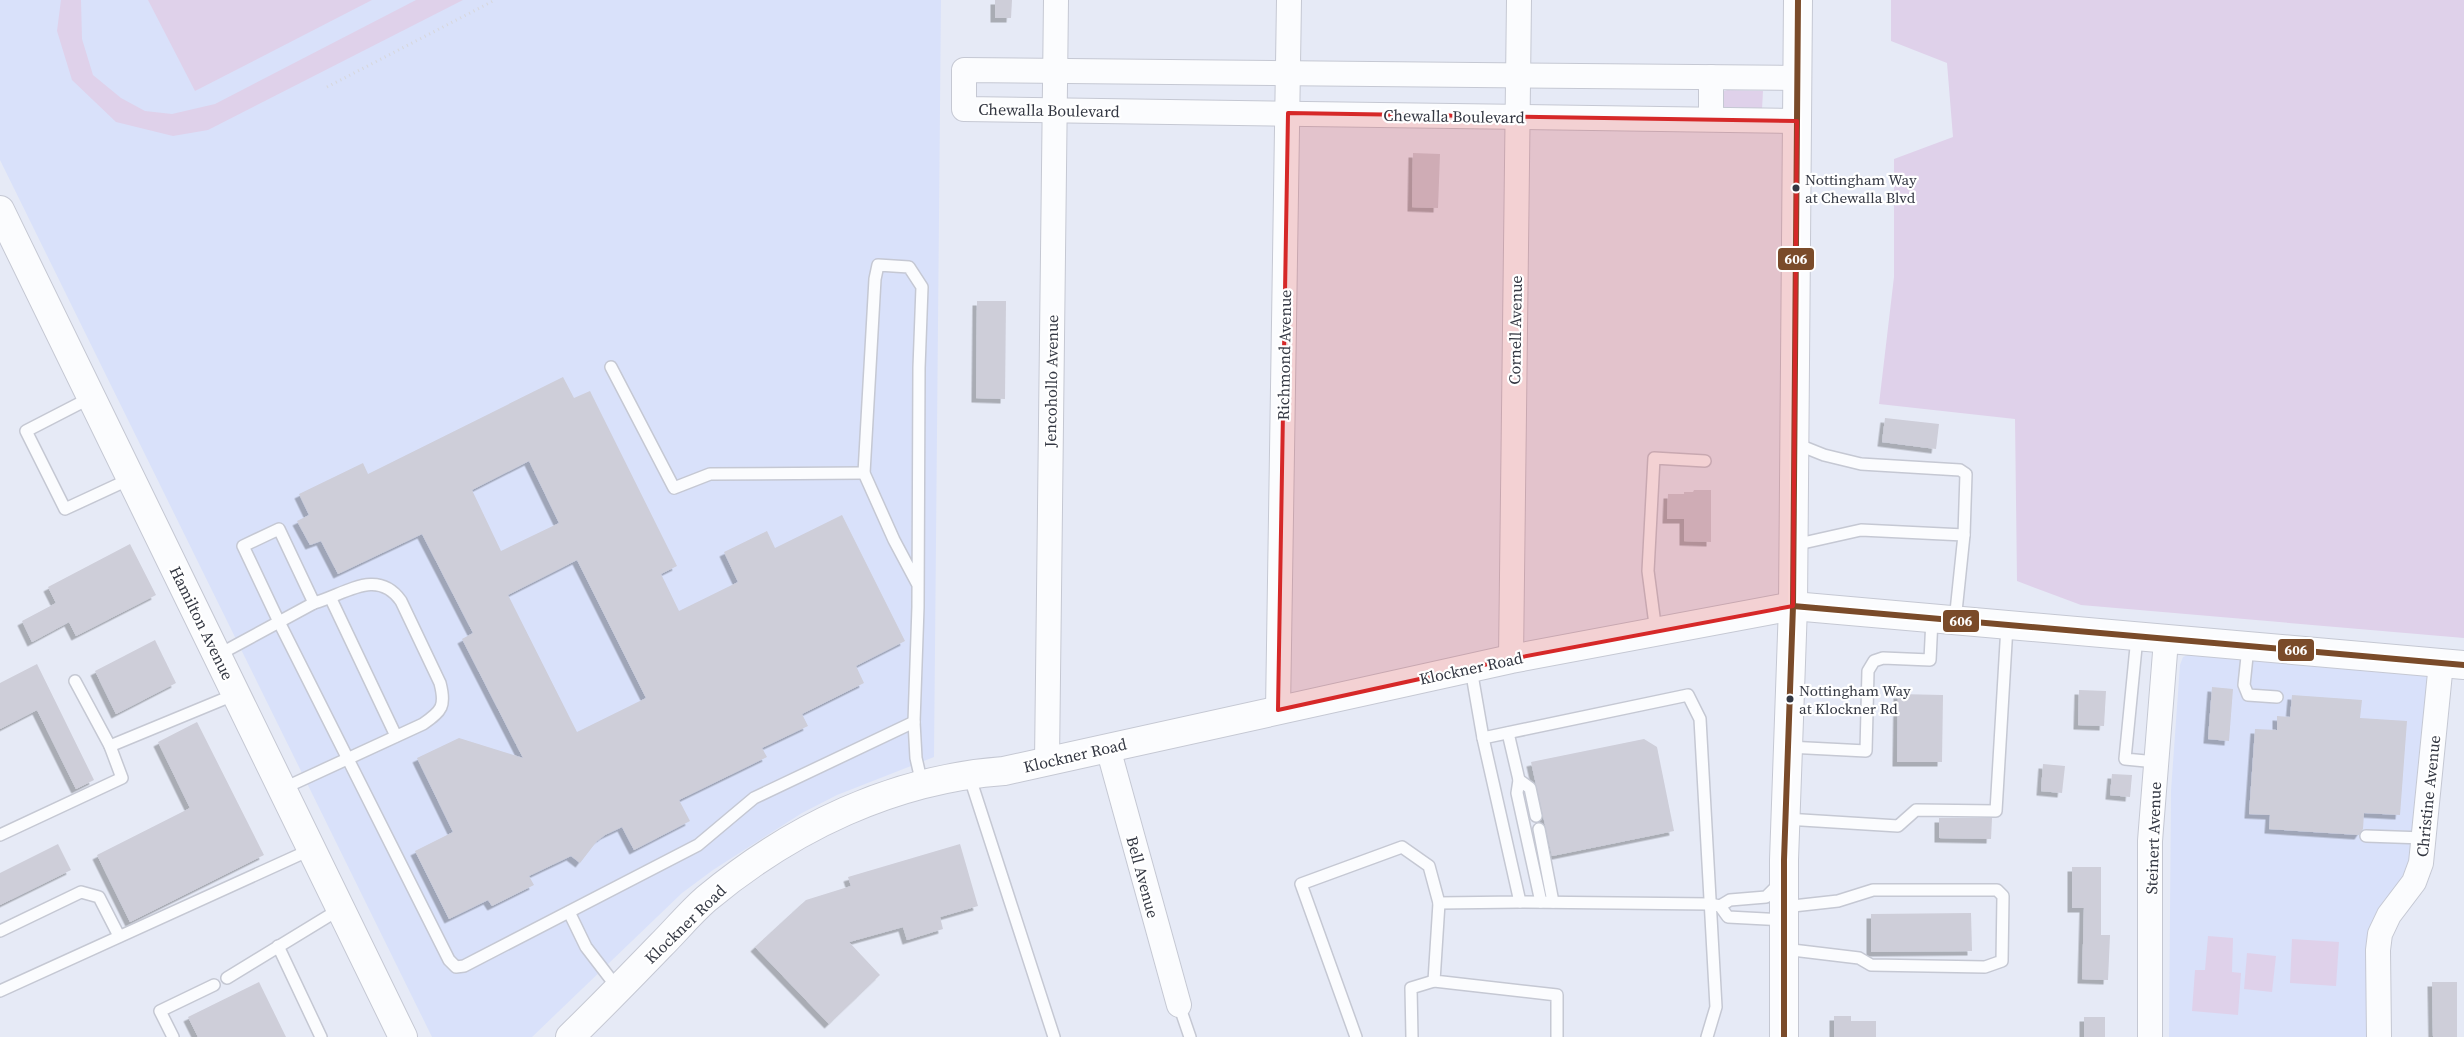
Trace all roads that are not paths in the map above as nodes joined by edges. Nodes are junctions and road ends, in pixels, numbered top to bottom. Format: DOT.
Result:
graph roads {
  1 [pos="1056,0"];
  2 [pos="1289,0"];
  3 [pos="1519,0"];
  4 [pos="1798,0"];
  5 [pos="1055,70"];
  6 [pos="1289,73"];
  7 [pos="1518,76"];
  8 [pos="1711,77"];
  9 [pos="1797,78"];
  10 [pos="1054,110"];
  11 [pos="1288,114"];
  12 [pos="1518,117"];
  13 [pos="1711,119"];
  14 [pos="1797,121"];
  15 [pos="0,210"];
  16 [pos="611,366"];
  17 [pos="92,397"];
  18 [pos="1794,442"];
  19 [pos="1705,461"];
  20 [pos="864,473"];
  21 [pos="132,478"];
  22 [pos="1964,536"];
  23 [pos="1794,545"];
  24 [pos="918,584"];
  25 [pos="331,599"];
  26 [pos="314,603"];
  27 [pos="1793,606"];
  28 [pos="1944,620"];
  29 [pos="279,622"];
  30 [pos="2007,626"];
  31 [pos="1656,632"];
  32 [pos="2137,638"];
  33 [pos="2166,640"];
  34 [pos="2248,647"];
  35 [pos="218,655"];
  36 [pos="1511,659"];
  37 [pos="2453,664"];
  38 [pos="1471,669"];
  39 [pos="75,681"];
  40 [pos="236,694"];
  41 [pos="2277,697"];
  42 [pos="1278,710"];
  43 [pos="914,722"];
  44 [pos="1508,733"];
  45 [pos="396,736"];
  46 [pos="1483,738"];
  47 [pos="110,746"];
  48 [pos="1788,746"];
  49 [pos="1108,748"];
  50 [pos="348,758"];
  51 [pos="1046,762"];
  52 [pos="2156,762"];
  53 [pos="968,774"];
  54 [pos="1519,780"];
  55 [pos="922,784"];
  56 [pos="282,789"];
  57 [pos="1536,816"];
  58 [pos="1786,819"];
  59 [pos="1539,829"];
  60 [pos="0,835"];
  61 [pos="2366,836"];
  62 [pos="2424,838"];
  63 [pos="312,850"];
  64 [pos="1785,878"];
  65 [pos="1520,902"];
  66 [pos="1547,902"];
  67 [pos="1440,903"];
  68 [pos="1715,905"];
  69 [pos="340,909"];
  70 [pos="569,912"];
  71 [pos="1784,913"];
  72 [pos="0,931"];
  73 [pos="119,936"];
  74 [pos="278,946"];
  75 [pos="1784,949"];
  76 [pos="226,978"];
  77 [pos="1434,981"];
  78 [pos="214,985"];
  79 [pos="619,990"];
  80 [pos="0,991"];
  81 [pos="1179,1005"];
  82 [pos="173,1037"];
  83 [pos="321,1037"];
  84 [pos="403,1037"];
  85 [pos="570,1037"];
  86 [pos="1054,1037"];
  87 [pos="1190,1037"];
  88 [pos="1356,1037"];
  89 [pos="1412,1037"];
  90 [pos="1557,1037"];
  91 [pos="1707,1037"];
  92 [pos="1784,1037"];
  93 [pos="2150,1037"];
  94 [pos="2379,1037"];
  1 -- 5 [label="street, Jencohollo Avenue"];
  2 -- 6 [label="street, Richmond Avenue"];
  3 -- 7 [label="street, Cornell Avenue"];
  4 -- 9 [label="main road"];
  5 -- 6 [label="street, Chewalla Boulevard"];
  5 -- 10 [label="street, Jencohollo Avenue"];
  5 -- 10 [label="street, Chewalla Boulevard"];
  6 -- 7 [label="street, Chewalla Boulevard"];
  6 -- 11 [label="street, Richmond Avenue"];
  7 -- 8 [label="street, Chewalla Boulevard"];
  7 -- 12 [label="street, Cornell Avenue"];
  8 -- 9 [label="street, Chewalla Boulevard"];
  8 -- 13 [label="street"];
  9 -- 14 [label="main road"];
  10 -- 11 [label="street, Chewalla Boulevard"];
  10 -- 51 [label="street, Jencohollo Avenue"];
  11 -- 12 [label="street, Chewalla Boulevard"];
  11 -- 42 [label="street, Richmond Avenue"];
  12 -- 13 [label="street, Chewalla Boulevard"];
  12 -- 36 [label="street, Cornell Avenue"];
  13 -- 14 [label="street, Chewalla Boulevard"];
  14 -- 18 [label="main road"];
  15 -- 17 [label="main road, Hamilton Avenue"];
  16 -- 20 [label="lane"];
  17 -- 21 [label="main road, Hamilton Avenue"];
  17 -- 21 [label="lane"];
  18 -- 22 [label="lane"];
  18 -- 23 [label="main road"];
  19 -- 31 [label="lane"];
  20 -- 24 [label="lane"];
  20 -- 24 [label="lane"];
  21 -- 35 [label="main road, Hamilton Avenue"];
  22 -- 23 [label="lane"];
  22 -- 28 [label="lane"];
  23 -- 27 [label="main road"];
  24 -- 43 [label="lane"];
  25 -- 26 [label="lane"];
  25 -- 45 [label="lane"];
  25 -- 45 [label="lane"];
  26 -- 29 [label="lane"];
  26 -- 29 [label="lane"];
  27 -- 28 [label="main road, Klockner Road"];
  27 -- 31 [label="main road, Klockner Road"];
  27 -- 48 [label="main road"];
  28 -- 30 [label="main road, Klockner Road"];
  28 -- 48 [label="lane"];
  29 -- 35 [label="lane"];
  29 -- 50 [label="lane"];
  30 -- 32 [label="main road, Klockner Road"];
  30 -- 58 [label="lane"];
  31 -- 36 [label="main road, Klockner Road"];
  32 -- 33 [label="main road, Klockner Road"];
  32 -- 52 [label="lane"];
  33 -- 34 [label="main road, Klockner Road"];
  33 -- 52 [label="street, Steinert Avenue"];
  34 -- 37 [label="main road, Klockner Road"];
  34 -- 41 [label="lane"];
  35 -- 40 [label="main road, Hamilton Avenue"];
  36 -- 38 [label="main road, Klockner Road"];
  37 -- 62 [label="street, Christine Avenue"];
  38 -- 42 [label="main road, Klockner Road"];
  38 -- 46 [label="lane"];
  39 -- 47 [label="lane"];
  40 -- 47 [label="lane"];
  40 -- 56 [label="main road, Hamilton Avenue"];
  42 -- 49 [label="main road, Klockner Road"];
  43 -- 55 [label="lane"];
  43 -- 70 [label="lane"];
  44 -- 46 [label="lane"];
  44 -- 54 [label="lane"];
  44 -- 68 [label="lane"];
  45 -- 50 [label="lane"];
  46 -- 65 [label="lane"];
  47 -- 60 [label="lane"];
  48 -- 58 [label="main road"];
  49 -- 51 [label="main road, Klockner Road"];
  49 -- 81 [label="street, Bell Avenue"];
  50 -- 56 [label="lane"];
  50 -- 70 [label="lane"];
  51 -- 53 [label="main road, Klockner Road"];
  52 -- 93 [label="street, Steinert Avenue"];
  53 -- 55 [label="main road, Klockner Road"];
  53 -- 86 [label="lane"];
  54 -- 57 [label="lane"];
  54 -- 66 [label="lane"];
  55 -- 79 [label="main road, Klockner Road"];
  56 -- 63 [label="main road, Hamilton Avenue"];
  58 -- 64 [label="main road"];
  59 -- 66 [label="lane"];
  61 -- 62 [label="lane"];
  62 -- 94 [label="street, Christine Avenue"];
  63 -- 69 [label="main road, Hamilton Avenue"];
  63 -- 73 [label="lane"];
  64 -- 68 [label="lane"];
  64 -- 71 [label="main road"];
  65 -- 66 [label="lane"];
  65 -- 67 [label="lane"];
  66 -- 68 [label="lane"];
  67 -- 77 [label="lane"];
  67 -- 88 [label="lane"];
  68 -- 71 [label="lane"];
  68 -- 91 [label="lane"];
  69 -- 74 [label="lane"];
  69 -- 84 [label="main road, Hamilton Avenue"];
  70 -- 79 [label="lane"];
  71 -- 75 [label="main road"];
  71 -- 75 [label="lane"];
  72 -- 73 [label="lane"];
  73 -- 80 [label="lane"];
  74 -- 76 [label="lane"];
  74 -- 83 [label="lane"];
  75 -- 92 [label="main road"];
  77 -- 89 [label="lane"];
  77 -- 90 [label="lane"];
  78 -- 82 [label="lane"];
  79 -- 85 [label="main road, Klockner Road"];
  81 -- 87 [label="lane"];
}
